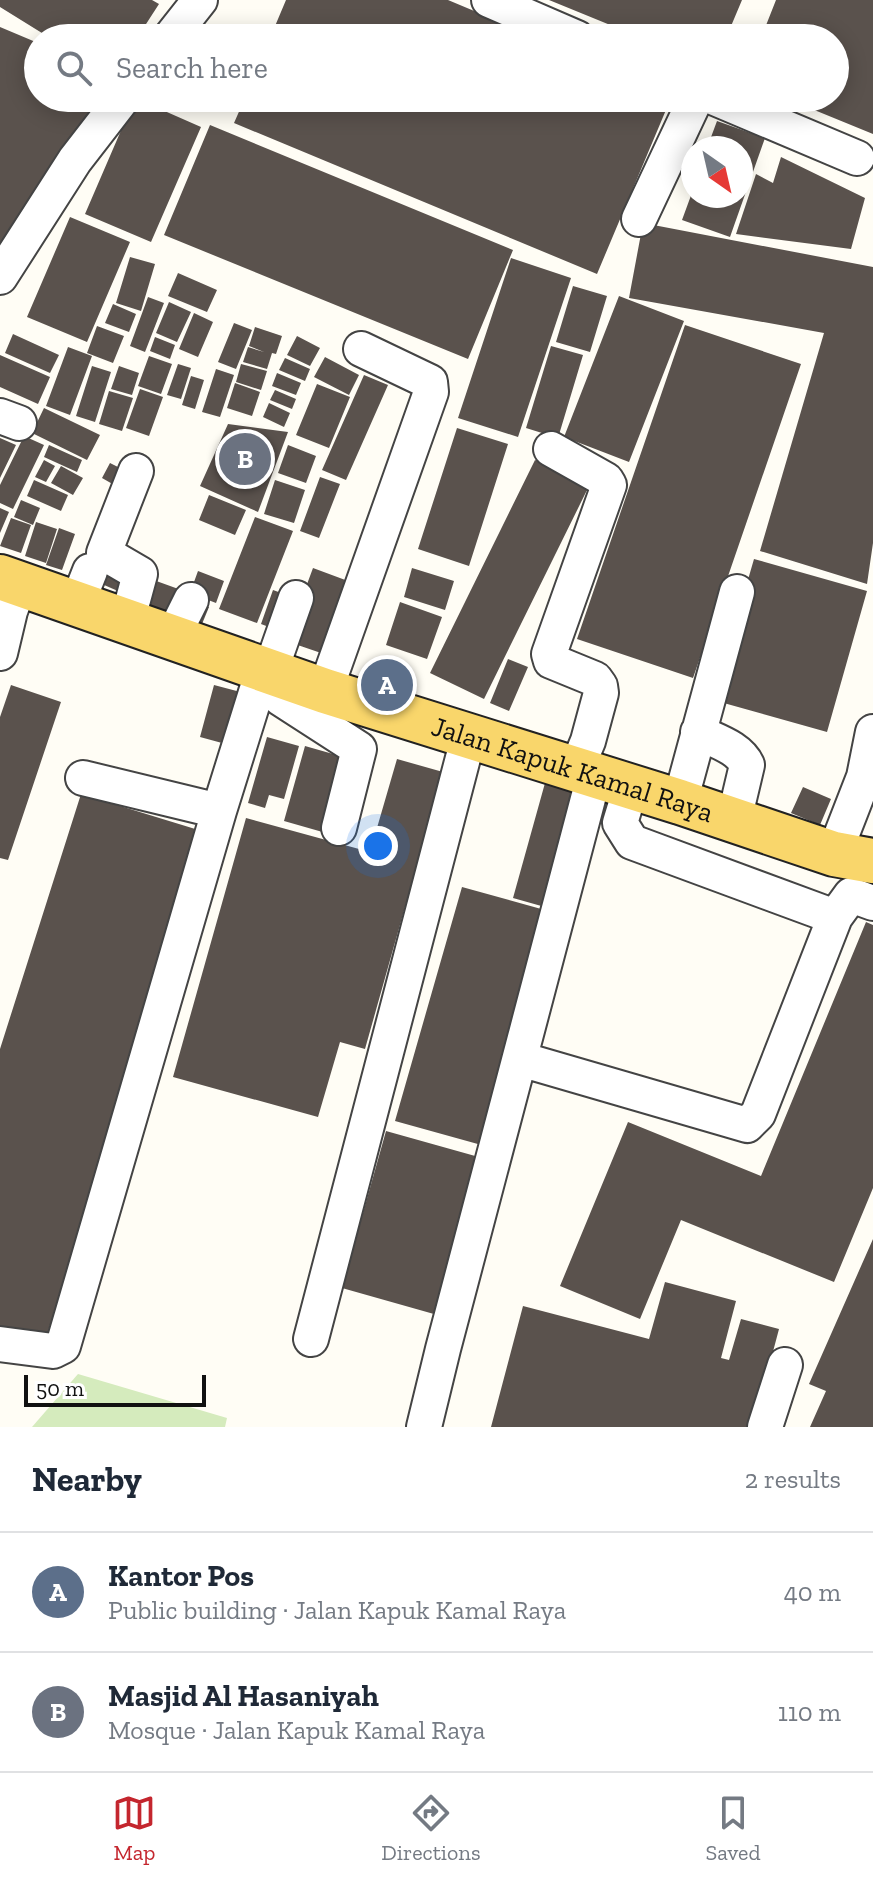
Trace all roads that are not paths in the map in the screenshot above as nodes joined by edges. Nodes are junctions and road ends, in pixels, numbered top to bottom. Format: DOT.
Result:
graph roads {
  1 [pos="200,0"];
  2 [pos="489,0"];
  3 [pos="181,24"];
  4 [pos="545,24"];
  5 [pos="112,112"];
  6 [pos="689,112"];
  7 [pos="748,112"];
  8 [pos="857,158"];
  9 [pos="639,219"];
  10 [pos="0,277"];
  11 [pos="361,349"];
  12 [pos="551,449"];
  13 [pos="136,471"];
  14 [pos="10,580"];
  15 [pos="737,592"];
  16 [pos="296,598"];
  17 [pos="127,622"];
  18 [pos="0,653"];
  19 [pos="272,673"];
  20 [pos="325,691"];
  21 [pos="698,732"];
  22 [pos="873,732"];
  23 [pos="469,735"];
  24 [pos="83,778"];
  25 [pos="601,778"];
  26 [pos="680,802"];
  27 [pos="219,811"];
  28 [pos="734,820"];
  29 [pos="339,828"];
  30 [pos="853,858"];
  31 [pos="873,903"];
  32 [pos="835,917"];
  33 [pos="520,1059"];
  34 [pos="311,1339"];
  35 [pos="0,1344"];
  36 [pos="785,1365"];
  37 [pos="424,1427"];
  38 [pos="765,1427"];
  1 -- 3 [label="street"];
  2 -- 4 [label="street"];
  5 -- 10 [label="street"];
  6 -- 9 [label="street"];
  7 -- 8 [label="street"];
  11 -- 20 [label="street"];
  12 -- 25 [label="street"];
  13 -- 17 [label="street"];
  14 -- 17 [label="main road, Jalan Kapuk Kamal Raya"];
  14 -- 18 [label="street"];
  15 -- 21 [label="street"];
  16 -- 19 [label="street"];
  17 -- 19 [label="main road, Jalan Kapuk Kamal Raya"];
  19 -- 20 [label="main road, Jalan Kapuk Kamal Raya"];
  19 -- 27 [label="street"];
  19 -- 29 [label="street"];
  20 -- 23 [label="main road, Jalan Kapuk Kamal Raya"];
  21 -- 26 [label="street"];
  21 -- 28 [label="street"];
  22 -- 30 [label="street"];
  23 -- 25 [label="main road, Jalan Kapuk Kamal Raya"];
  23 -- 34 [label="street"];
  24 -- 27 [label="street"];
  25 -- 26 [label="main road, Jalan Kapuk Kamal Raya"];
  25 -- 32 [label="street"];
  25 -- 33 [label="street"];
  26 -- 28 [label="main road, Jalan Kapuk Kamal Raya"];
  27 -- 35 [label="street"];
  28 -- 30 [label="main road, Jalan Kapuk Kamal Raya"];
  31 -- 32 [label="street"];
  32 -- 33 [label="street"];
  33 -- 37 [label="street"];
  36 -- 38 [label="street"];
}
